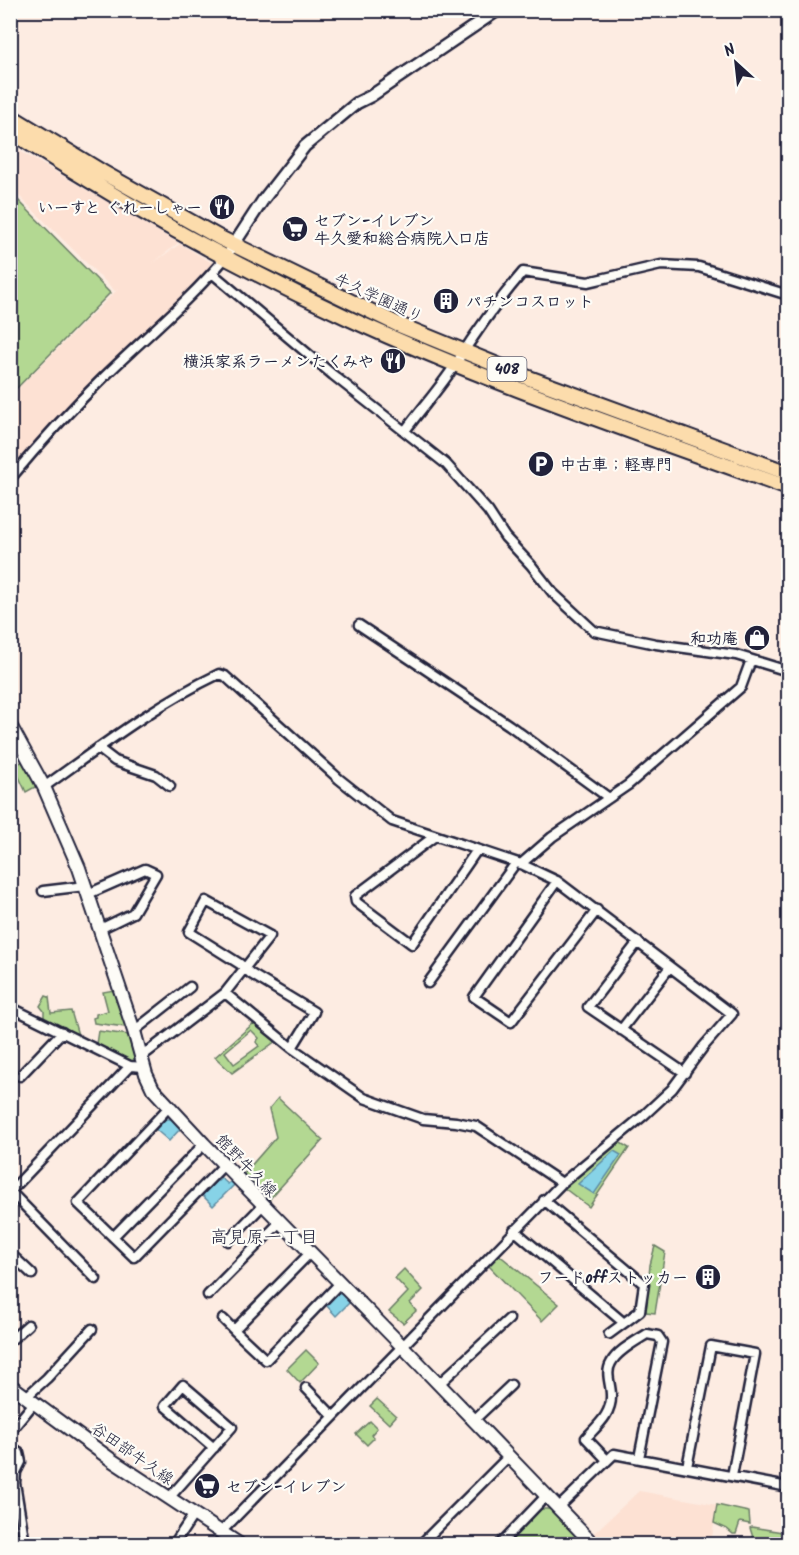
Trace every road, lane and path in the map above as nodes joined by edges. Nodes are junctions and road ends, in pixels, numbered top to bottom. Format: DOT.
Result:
graph roads {
  1 [pos="498,10"];
  2 [pos="10,116"];
  3 [pos="10,132"];
  4 [pos="230,251"];
  5 [pos="212,273"];
  6 [pos="789,295"];
  7 [pos="462,351"];
  8 [pos="455,364"];
  9 [pos="405,431"];
  10 [pos="789,473"];
  11 [pos="10,479"];
  12 [pos="789,488"];
  13 [pos="359,625"];
  14 [pos="751,660"];
  15 [pos="789,671"];
  16 [pos="12,732"];
  17 [pos="98,748"];
  18 [pos="170,786"];
  19 [pos="44,787"];
  20 [pos="609,798"];
  21 [pos="435,836"];
  22 [pos="477,850"];
  23 [pos="518,864"];
  24 [pos="557,881"];
  25 [pos="87,890"];
  26 [pos="43,891"];
  27 [pos="597,910"];
  28 [pos="100,929"];
  29 [pos="638,942"];
  30 [pos="670,967"];
  31 [pos="245,969"];
  32 [pos="429,983"];
  33 [pos="190,987"];
  34 [pos="225,993"];
  35 [pos="12,1010"];
  36 [pos="621,1030"];
  37 [pos="134,1031"];
  38 [pos="62,1032"];
  39 [pos="292,1048"];
  40 [pos="142,1062"];
  41 [pos="130,1066"];
  42 [pos="685,1073"];
  43 [pos="20,1076"];
  44 [pos="169,1107"];
  45 [pos="204,1144"];
  46 [pos="224,1165"];
  47 [pos="562,1183"];
  48 [pos="11,1192"];
  49 [pos="544,1200"];
  50 [pos="263,1205"];
  51 [pos="280,1222"];
  52 [pos="514,1230"];
  53 [pos="113,1237"];
  54 [pos="228,1241"];
  55 [pos="310,1253"];
  56 [pos="10,1263"];
  57 [pos="32,1274"];
  58 [pos="96,1279"];
  59 [pos="340,1283"];
  60 [pos="208,1295"];
  61 [pos="223,1319"];
  62 [pos="509,1319"];
  63 [pos="624,1323"];
  64 [pos="28,1325"];
  65 [pos="92,1329"];
  66 [pos="234,1330"];
  67 [pos="609,1334"];
  68 [pos="10,1341"];
  69 [pos="402,1346"];
  70 [pos="439,1384"];
  71 [pos="10,1385"];
  72 [pos="511,1385"];
  73 [pos="306,1388"];
  74 [pos="30,1400"];
  75 [pos="333,1416"];
  76 [pos="474,1420"];
  77 [pos="10,1432"];
  78 [pos="10,1447"];
  79 [pos="214,1448"];
  80 [pos="509,1456"];
  81 [pos="639,1458"];
  82 [pos="607,1460"];
  83 [pos="687,1467"];
  84 [pos="732,1476"];
  85 [pos="789,1487"];
  86 [pos="546,1495"];
  87 [pos="169,1498"];
  88 [pos="558,1508"];
  89 [pos="194,1514"];
  90 [pos="224,1537"];
  91 [pos="25,1545"];
  92 [pos="152,1545"];
  93 [pos="240,1545"];
  94 [pos="421,1545"];
  95 [pos="500,1545"];
  96 [pos="593,1545"];
  1 -- 4 [label="street"];
  2 -- 4 [label="highway, 牛久学園通り / 408"];
  3 -- 4 [label="highway, 牛久学園通り / 408"];
  4 -- 5 [label="street"];
  4 -- 7 [label="highway, 牛久学園通り / 408"];
  4 -- 8 [label="highway, 牛久学園通り / 408"];
  5 -- 9 [label="street"];
  5 -- 11 [label="street"];
  6 -- 7 [label="street"];
  7 -- 8 [label="street"];
  7 -- 10 [label="highway, 牛久学園通り / 408"];
  8 -- 9 [label="street"];
  8 -- 12 [label="highway, 牛久学園通り / 408"];
  9 -- 14 [label="street"];
  13 -- 20 [label="street"];
  14 -- 15 [label="street"];
  14 -- 20 [label="street"];
  16 -- 19 [label="main road, 館野牛久線"];
  17 -- 18 [label="street"];
  17 -- 19 [label="street"];
  17 -- 21 [label="street"];
  19 -- 25 [label="main road, 館野牛久線"];
  20 -- 23 [label="street"];
  21 -- 22 [label="street"];
  21 -- 22 [label="street"];
  22 -- 23 [label="street"];
  23 -- 24 [label="street"];
  23 -- 32 [label="street"];
  24 -- 27 [label="street"];
  24 -- 27 [label="street"];
  25 -- 26 [label="street"];
  25 -- 28 [label="main road, 館野牛久線"];
  25 -- 28 [label="street"];
  27 -- 29 [label="street"];
  28 -- 37 [label="main road, 館野牛久線"];
  29 -- 30 [label="street"];
  29 -- 36 [label="street"];
  30 -- 36 [label="street"];
  30 -- 42 [label="street"];
  31 -- 31 [label="street"];
  31 -- 34 [label="street"];
  31 -- 39 [label="street"];
  33 -- 37 [label="street"];
  34 -- 39 [label="street"];
  34 -- 40 [label="street"];
  35 -- 38 [label="street"];
  36 -- 42 [label="street"];
  37 -- 40 [label="main road, 館野牛久線"];
  38 -- 41 [label="street"];
  38 -- 43 [label="street"];
  39 -- 47 [label="street"];
  40 -- 41 [label="street"];
  40 -- 44 [label="main road, 館野牛久線"];
  41 -- 48 [label="street"];
  42 -- 47 [label="street"];
  44 -- 45 [label="main road, 館野牛久線"];
  44 -- 53 [label="street"];
  45 -- 46 [label="main road, 館野牛久線"];
  45 -- 53 [label="street"];
  46 -- 50 [label="main road, 館野牛久線"];
  46 -- 53 [label="street"];
  47 -- 49 [label="street"];
  48 -- 58 [label="street"];
  49 -- 52 [label="street"];
  49 -- 63 [label="street"];
  50 -- 51 [label="main road, 館野牛久線"];
  50 -- 54 [label="street"];
  51 -- 55 [label="main road, 館野牛久線"];
  51 -- 60 [label="street"];
  52 -- 63 [label="street"];
  52 -- 69 [label="street"];
  55 -- 59 [label="main road, 館野牛久線"];
  55 -- 66 [label="street"];
  56 -- 57 [label="street"];
  59 -- 66 [label="street"];
  59 -- 69 [label="main road, 館野牛久線"];
  61 -- 66 [label="street"];
  62 -- 70 [label="street"];
  63 -- 67 [label="street"];
  64 -- 68 [label="street"];
  65 -- 74 [label="street"];
  69 -- 70 [label="main road, 館野牛久線"];
  69 -- 75 [label="street"];
  70 -- 76 [label="main road, 館野牛久線"];
  71 -- 74 [label="main road, 谷田部牛久線"];
  72 -- 76 [label="street"];
  73 -- 75 [label="street"];
  74 -- 77 [label="street"];
  74 -- 87 [label="main road, 谷田部牛久線"];
  75 -- 90 [label="street"];
  76 -- 80 [label="main road, 館野牛久線"];
  78 -- 91 [label="street"];
  79 -- 79 [label="street"];
  79 -- 87 [label="street"];
  80 -- 86 [label="main road, 館野牛久線"];
  80 -- 94 [label="street"];
  81 -- 82 [label="street"];
  81 -- 82 [label="street"];
  81 -- 83 [label="street"];
  82 -- 88 [label="street"];
  83 -- 84 [label="street"];
  83 -- 84 [label="street"];
  84 -- 85 [label="street"];
  86 -- 88 [label="main road, 館野牛久線"];
  86 -- 95 [label="street"];
  87 -- 89 [label="main road, 谷田部牛久線"];
  88 -- 96 [label="main road, 館野牛久線"];
  89 -- 90 [label="main road, 谷田部牛久線"];
  89 -- 92 [label="street"];
  90 -- 93 [label="main road, 谷田部牛久線"];
}
